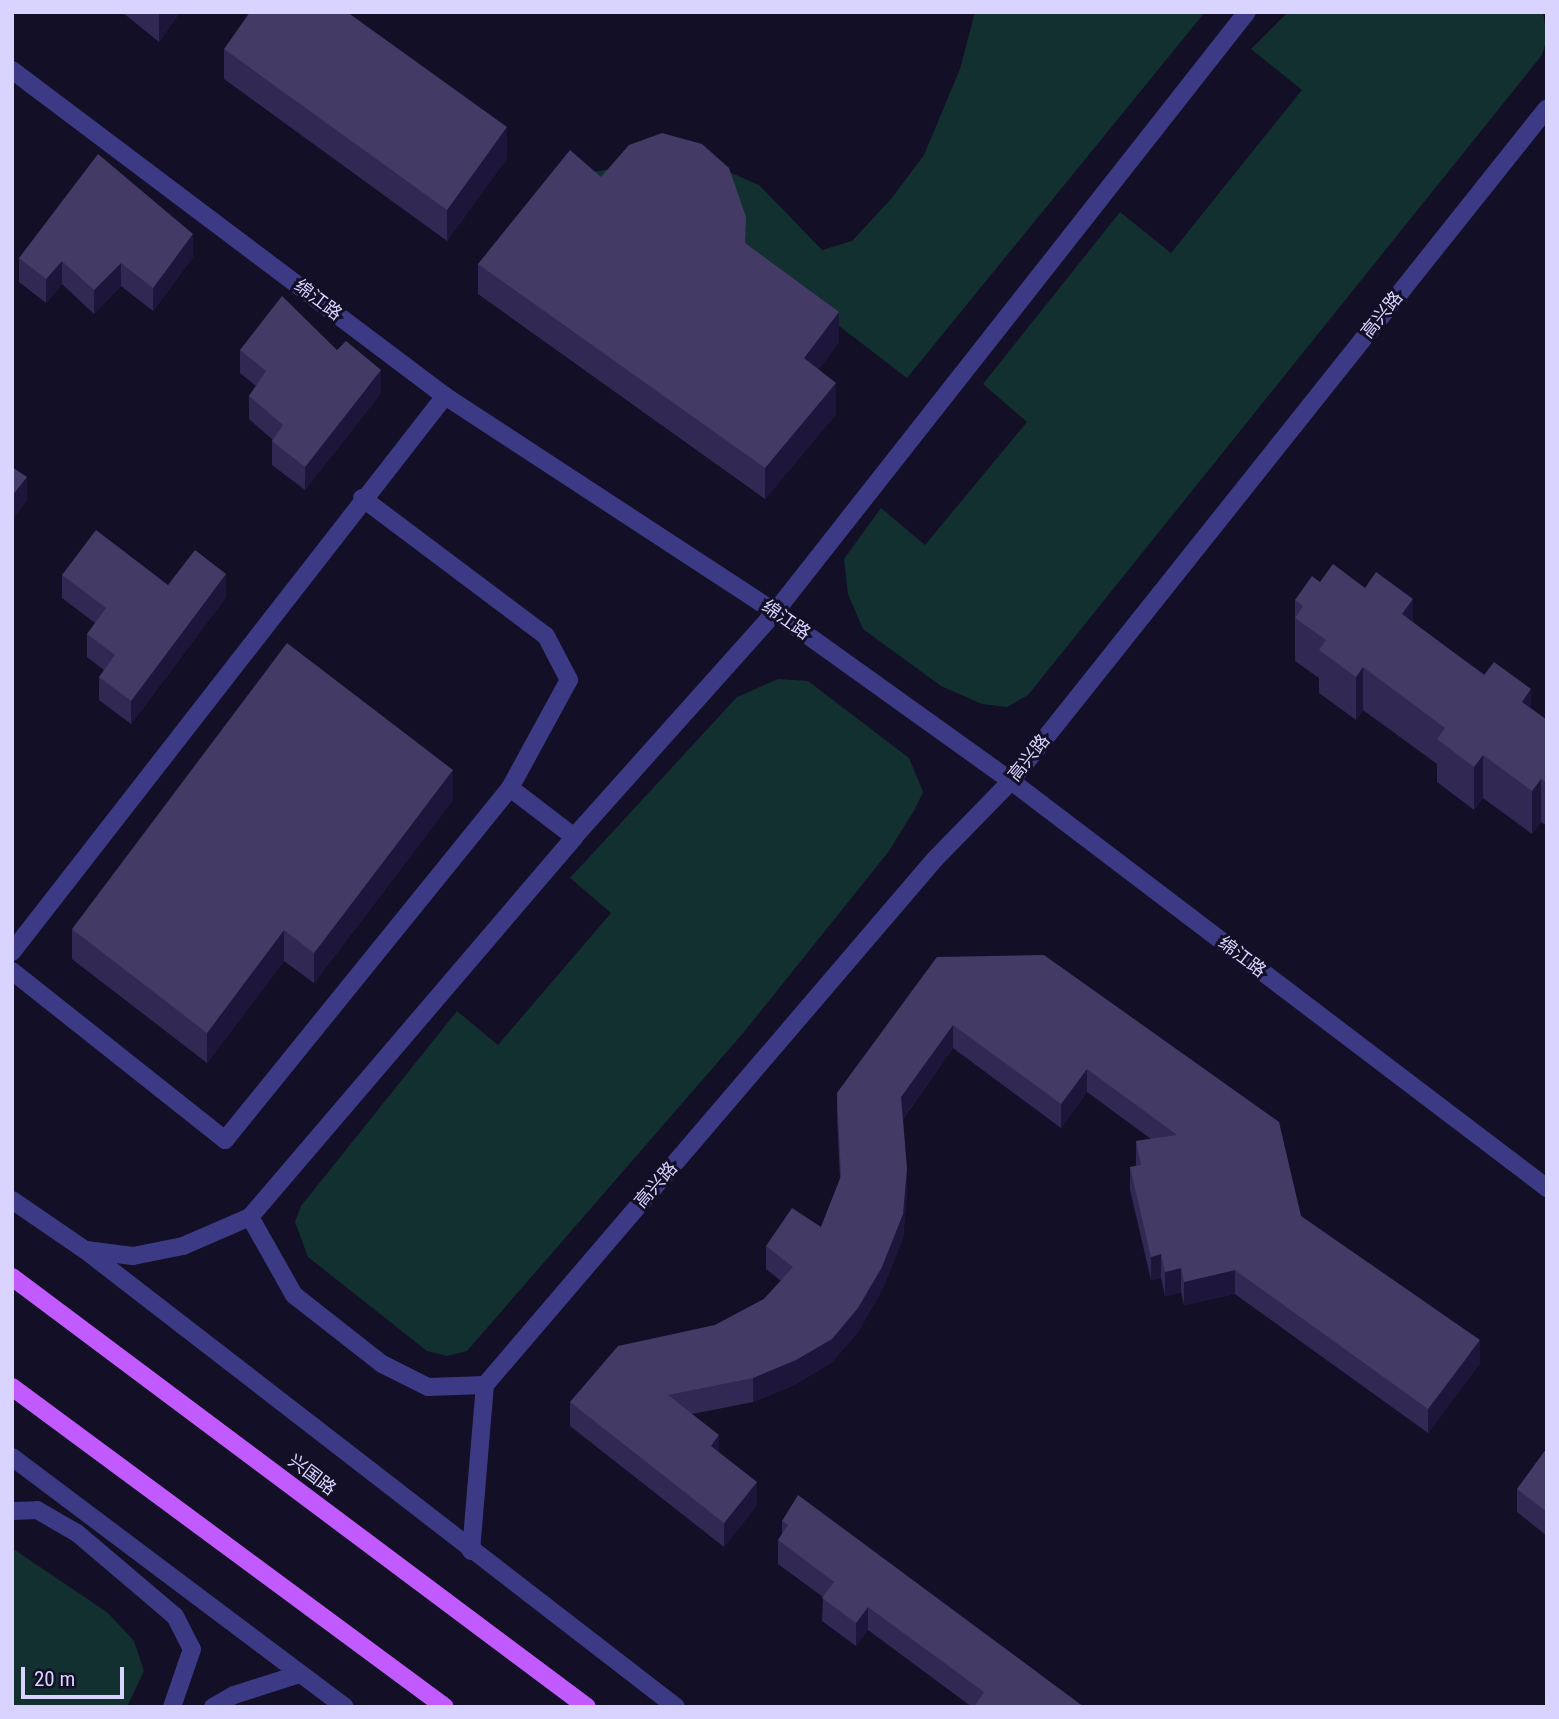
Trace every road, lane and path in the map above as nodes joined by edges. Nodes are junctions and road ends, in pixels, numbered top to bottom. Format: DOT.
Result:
graph roads {
  1 [pos="1247,12"];
  2 [pos="12,70"];
  3 [pos="1547,108"];
  4 [pos="445,396"];
  5 [pos="362,498"];
  6 [pos="775,612"];
  7 [pos="1011,782"];
  8 [pos="510,788"];
  9 [pos="574,837"];
  10 [pos="12,952"];
  11 [pos="12,971"];
  12 [pos="1547,1188"];
  13 [pos="12,1200"];
  14 [pos="250,1216"];
  15 [pos="85,1250"];
  16 [pos="12,1277"];
  17 [pos="485,1385"];
  18 [pos="12,1387"];
  19 [pos="12,1457"];
  20 [pos="12,1511"];
  21 [pos="471,1551"];
  22 [pos="300,1674"];
  23 [pos="172,1707"];
  24 [pos="213,1707"];
  25 [pos="345,1707"];
  26 [pos="444,1707"];
  27 [pos="587,1707"];
  28 [pos="676,1707"];
  1 -- 6 [label="street"];
  2 -- 4 [label="street, 绵江路"];
  3 -- 7 [label="street, 高兴路"];
  4 -- 5 [label="street"];
  4 -- 6 [label="street, 绵江路"];
  5 -- 8 [label="street"];
  5 -- 10 [label="street"];
  6 -- 7 [label="street, 绵江路"];
  6 -- 9 [label="street"];
  7 -- 12 [label="street, 绵江路"];
  7 -- 17 [label="street, 高兴路"];
  8 -- 9 [label="street"];
  8 -- 11 [label="street"];
  9 -- 14 [label="street"];
  13 -- 15 [label="street"];
  14 -- 15 [label="street"];
  14 -- 17 [label="street"];
  15 -- 21 [label="street"];
  16 -- 27 [label="main road, 兴国路"];
  17 -- 21 [label="street"];
  18 -- 26 [label="main road"];
  19 -- 22 [label="street"];
  20 -- 23 [label="street"];
  21 -- 28 [label="street"];
  22 -- 24 [label="street"];
  22 -- 25 [label="street"];
}
